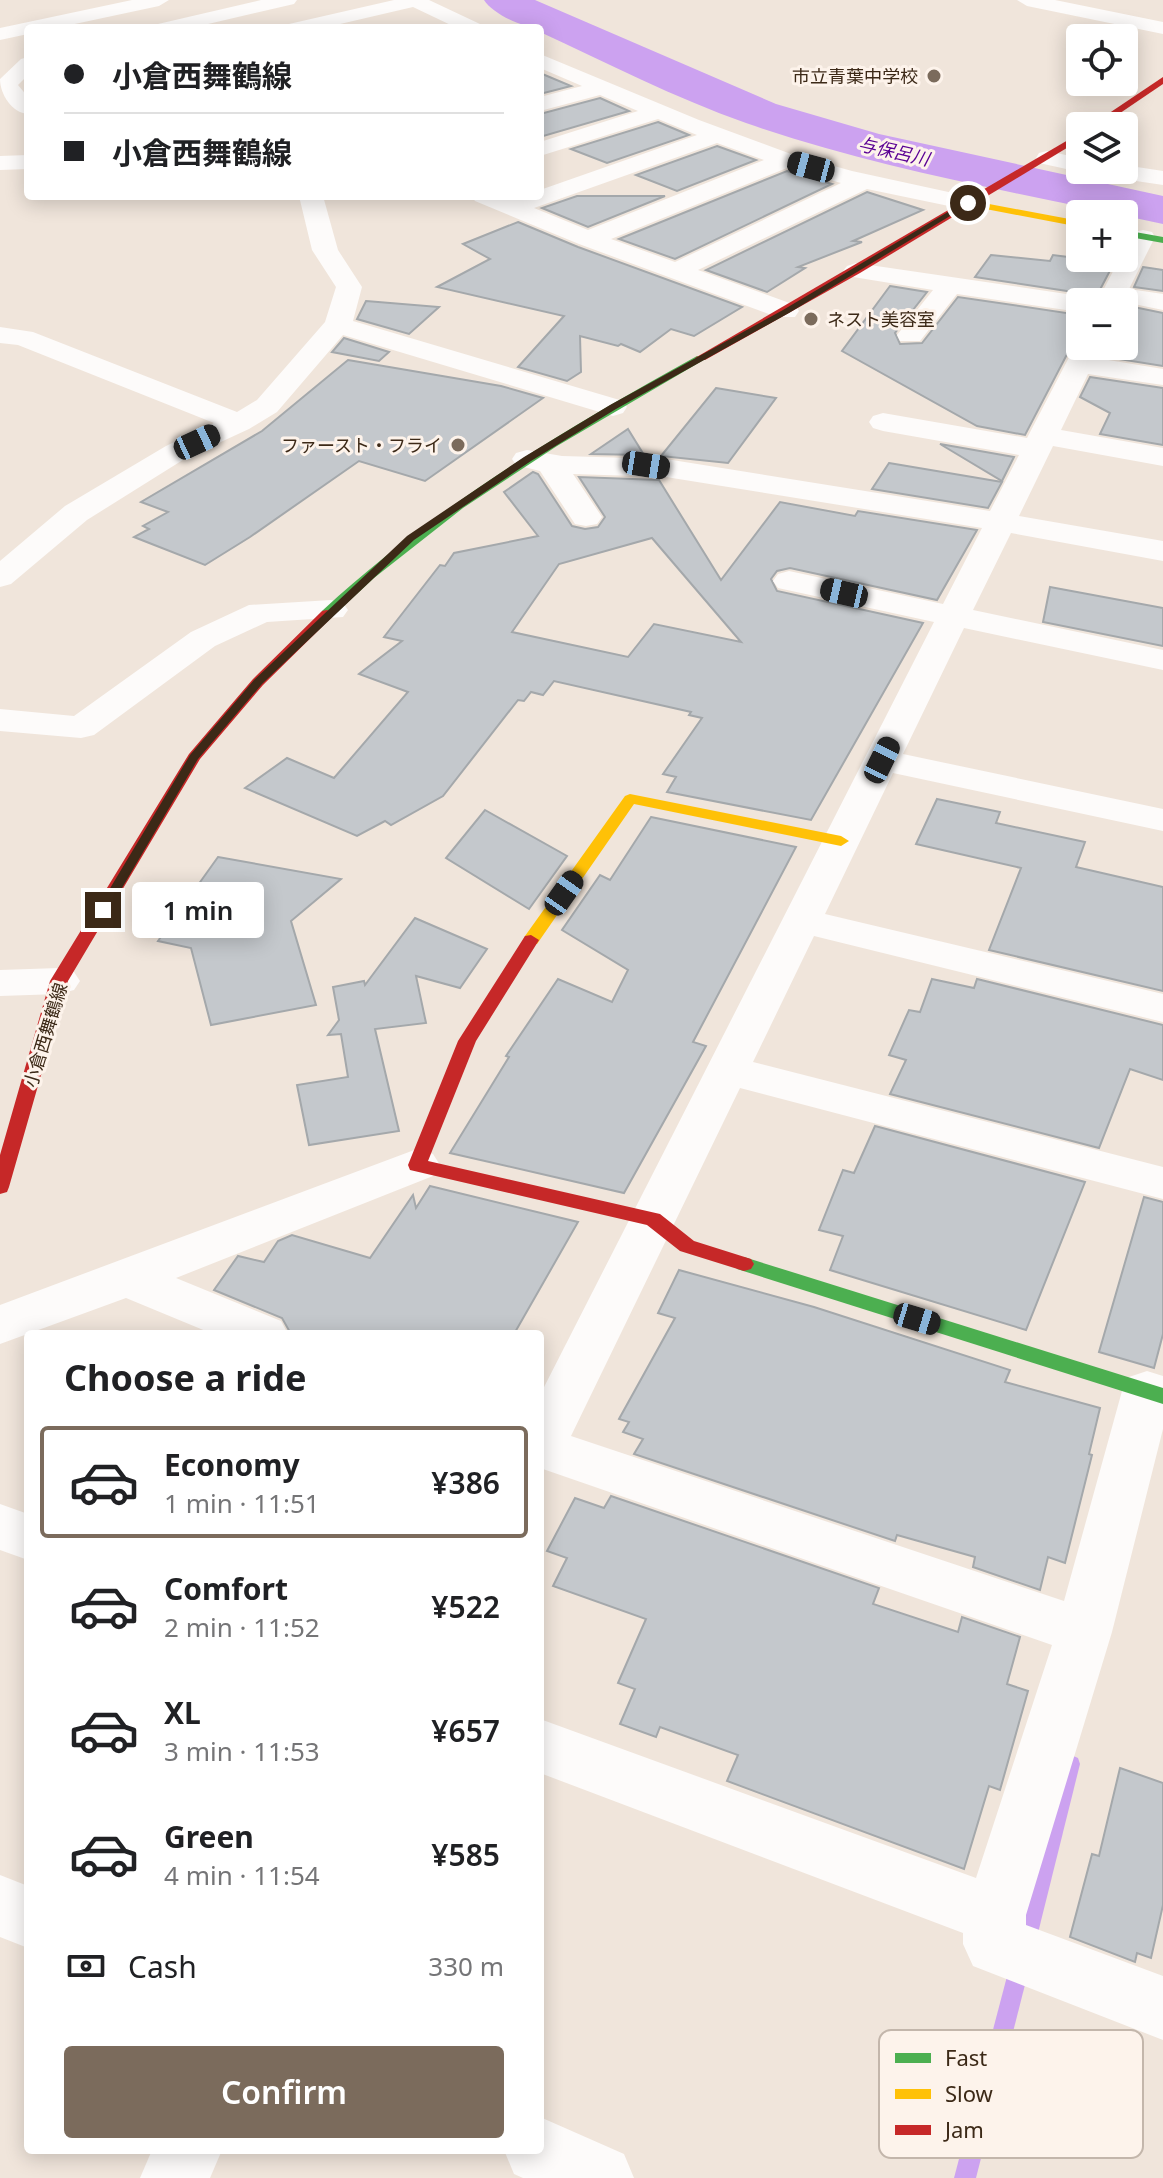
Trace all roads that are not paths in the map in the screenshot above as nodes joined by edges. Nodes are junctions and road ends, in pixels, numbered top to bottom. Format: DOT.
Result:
graph roads {
  1 [pos="159,0"];
  2 [pos="287,0"];
  3 [pos="1027,0"];
  4 [pos="415,1"];
  5 [pos="131,6"];
  6 [pos="24,9"];
  7 [pos="73,23"];
  8 [pos="35,24"];
  9 [pos="160,24"];
  10 [pos="183,24"];
  11 [pos="314,24"];
  12 [pos="465,24"];
  13 [pos="1163,28"];
  14 [pos="24,29"];
  15 [pos="0,34"];
  16 [pos="544,63"];
  17 [pos="24,67"];
  18 [pos="1163,80"];
  19 [pos="601,88"];
  20 [pos="544,103"];
  21 [pos="24,107"];
  22 [pos="658,112"];
  23 [pos="1116,112"];
  24 [pos="718,135"];
  25 [pos="1066,145"];
  26 [pos="544,148"];
  27 [pos="785,160"];
  28 [pos="1042,161"];
  29 [pos="24,162"];
  30 [pos="0,163"];
  31 [pos="1066,164"];
  32 [pos="1138,174"];
  33 [pos="1163,178"];
  34 [pos="864,181"];
  35 [pos="544,196"];
  36 [pos="312,200"];
  37 [pos="492,200"];
  38 [pos="534,200"];
  39 [pos="968,203"];
  40 [pos="511,208"];
  41 [pos="1066,221"];
  42 [pos="1143,237"];
  43 [pos="588,239"];
  44 [pos="678,270"];
  45 [pos="856,271"];
  46 [pos="950,286"];
  47 [pos="1117,288"];
  48 [pos="1138,300"];
  49 [pos="1066,302"];
  50 [pos="1163,302"];
  51 [pos="786,311"];
  52 [pos="338,325"];
  53 [pos="0,335"];
  54 [pos="910,335"];
  55 [pos="1082,360"];
  56 [pos="1102,360"];
  57 [pos="1163,377"];
  58 [pos="613,407"];
  59 [pos="883,422"];
  60 [pos="239,423"];
  61 [pos="1040,443"];
  62 [pos="1163,457"];
  63 [pos="540,462"];
  64 [pos="586,517"];
  65 [pos="1001,521"];
  66 [pos="1163,551"];
  67 [pos="0,577"];
  68 [pos="789,581"];
  69 [pos="331,610"];
  70 [pos="953,618"];
  71 [pos="1163,660"];
  72 [pos="0,720"];
  73 [pos="882,760"];
  74 [pos="1163,820"];
  75 [pos="841,841"];
  76 [pos="802,921"];
  77 [pos="59,981"];
  78 [pos="0,983"];
  79 [pos="1163,1008"];
  80 [pos="727,1070"];
  81 [pos="417,1165"];
  82 [pos="1163,1183"];
  83 [pos="0,1187"];
  84 [pos="653,1219"];
  85 [pos="127,1278"];
  86 [pos="0,1325"];
  87 [pos="253,1330"];
  88 [pos="1155,1393"];
  89 [pos="544,1438"];
  90 [pos="544,1447"];
  91 [pos="0,1526"];
  92 [pos="24,1535"];
  93 [pos="1084,1632"];
  94 [pos="544,1747"];
  95 [pos="0,1905"];
  96 [pos="995,1915"];
  97 [pos="24,1916"];
  98 [pos="1163,2008"];
  99 [pos="544,2153"];
  100 [pos="186,2154"];
  101 [pos="174,2178"];
  102 [pos="600,2178"];
  1 -- 5 [label="street"];
  2 -- 10 [label="street"];
  3 -- 13 [label="street"];
  4 -- 11 [label="street"];
  4 -- 12 [label="street"];
  5 -- 7 [label="street"];
  5 -- 9 [label="street"];
  6 -- 8 [label="street"];
  14 -- 15 [label="street"];
  16 -- 19 [label="street"];
  17 -- 21 [label="street"];
  18 -- 23 [label="main road"];
  19 -- 20 [label="street"];
  19 -- 22 [label="street"];
  22 -- 24 [label="street"];
  22 -- 26 [label="street"];
  24 -- 27 [label="street"];
  24 -- 35 [label="street"];
  25 -- 28 [label="main road, 小倉西舞鶴線"];
  27 -- 34 [label="street"];
  27 -- 43 [label="street"];
  28 -- 31 [label="street"];
  28 -- 39 [label="main road, 小倉西舞鶴線"];
  29 -- 30 [label="street"];
  32 -- 33 [label="street"];
  34 -- 39 [label="street"];
  34 -- 44 [label="street"];
  36 -- 52 [label="street"];
  37 -- 40 [label="street"];
  38 -- 40 [label="street"];
  39 -- 41 [label="main road"];
  39 -- 45 [label="main road, 小倉西舞鶴線"];
  40 -- 43 [label="street"];
  42 -- 47 [label="street"];
  43 -- 44 [label="street"];
  44 -- 51 [label="street"];
  45 -- 46 [label="street"];
  45 -- 51 [label="main road, 小倉西舞鶴線"];
  46 -- 49 [label="street"];
  46 -- 54 [label="street"];
  48 -- 50 [label="street"];
  51 -- 58 [label="main road, 小倉西舞鶴線"];
  52 -- 58 [label="street"];
  52 -- 60 [label="street"];
  53 -- 60 [label="street"];
  55 -- 61 [label="street"];
  56 -- 57 [label="street"];
  58 -- 63 [label="main road, 小倉西舞鶴線"];
  59 -- 61 [label="street"];
  60 -- 67 [label="street"];
  61 -- 62 [label="street"];
  61 -- 65 [label="street"];
  63 -- 64 [label="street"];
  63 -- 65 [label="street"];
  63 -- 69 [label="main road, 小倉西舞鶴線"];
  65 -- 66 [label="street"];
  65 -- 70 [label="street"];
  68 -- 70 [label="street"];
  69 -- 72 [label="street"];
  69 -- 77 [label="main road, 小倉西舞鶴線"];
  70 -- 71 [label="street"];
  70 -- 73 [label="street"];
  73 -- 74 [label="street"];
  73 -- 75 [label="street"];
  75 -- 76 [label="street"];
  75 -- 81 [label="main road"];
  76 -- 79 [label="street"];
  76 -- 80 [label="street"];
  77 -- 78 [label="street"];
  77 -- 83 [label="main road, 小倉西舞鶴線"];
  80 -- 82 [label="street"];
  80 -- 84 [label="street"];
  81 -- 84 [label="main road"];
  81 -- 85 [label="street"];
  84 -- 88 [label="main road"];
  84 -- 89 [label="street"];
  85 -- 86 [label="street"];
  85 -- 87 [label="street"];
  88 -- 93 [label="street"];
  90 -- 93 [label="street"];
  91 -- 92 [label="street"];
  93 -- 96 [label="street"];
  94 -- 96 [label="street"];
  95 -- 97 [label="street"];
  96 -- 98 [label="street"];
  99 -- 102 [label="street"];
  100 -- 101 [label="street"];
}
